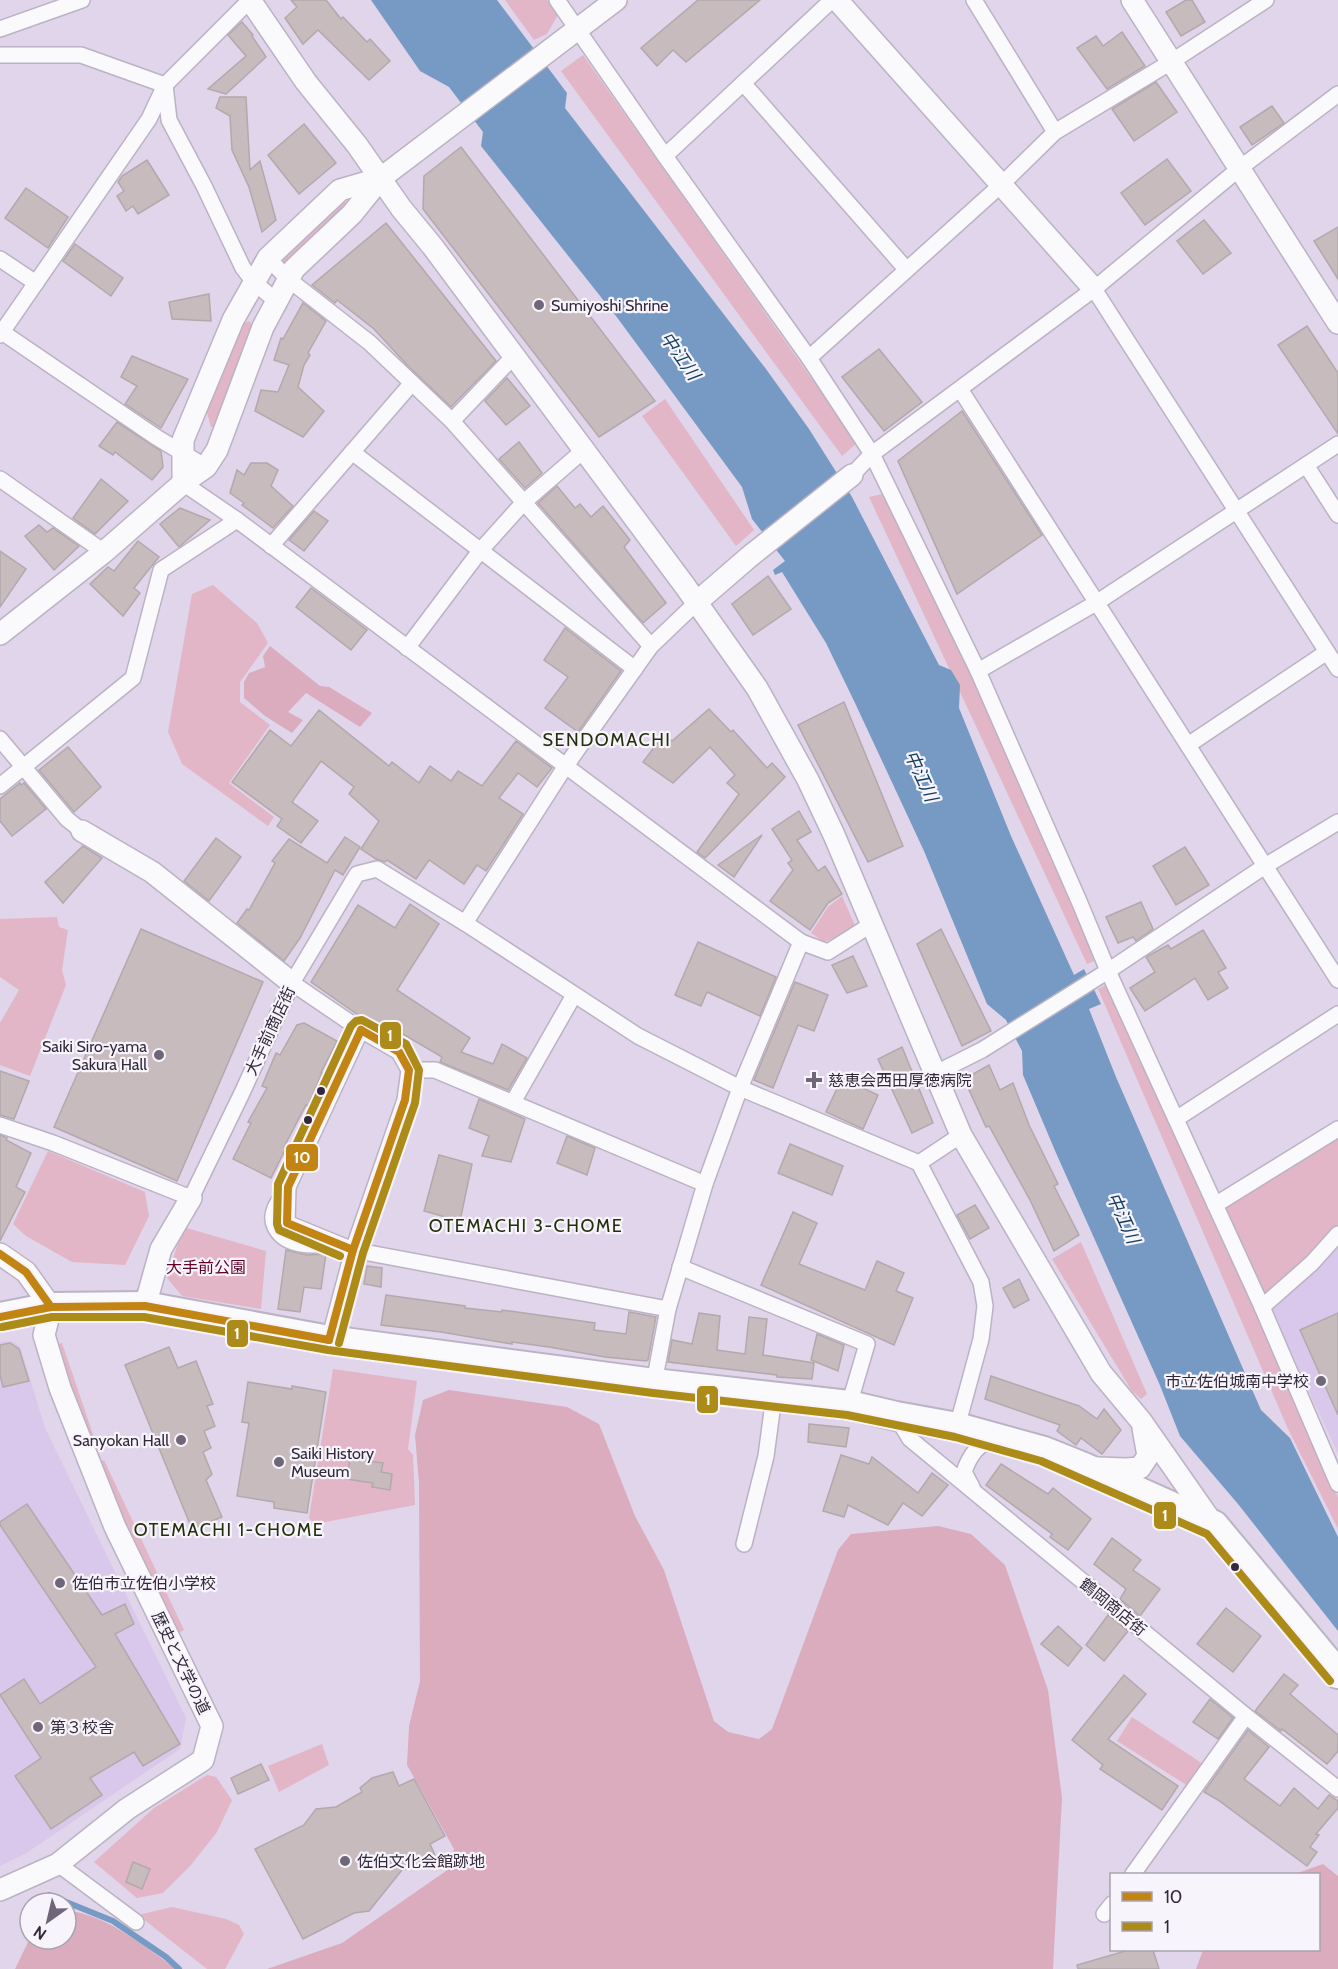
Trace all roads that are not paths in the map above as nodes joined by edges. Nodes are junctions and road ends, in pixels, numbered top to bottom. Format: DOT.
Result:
graph roads {
  1 [pos="82,0"];
  2 [pos="250,0"];
  3 [pos="557,0"];
  4 [pos="616,0"];
  5 [pos="832,0"];
  6 [pos="837,0"];
  7 [pos="974,0"];
  8 [pos="1132,0"];
  9 [pos="1266,0"];
  10 [pos="6,27"];
  11 [pos="577,29"];
  12 [pos="0,55"];
  13 [pos="19,55"];
  14 [pos="1171,62"];
  15 [pos="743,83"];
  16 [pos="165,85"];
  17 [pos="1338,94"];
  18 [pos="1055,132"];
  19 [pos="664,156"];
  20 [pos="1240,168"];
  21 [pos="381,178"];
  22 [pos="1002,184"];
  23 [pos="268,258"];
  24 [pos="0,259"];
  25 [pos="906,269"];
  26 [pos="288,279"];
  27 [pos="254,282"];
  28 [pos="36,283"];
  29 [pos="1094,289"];
  30 [pos="276,302"];
  31 [pos="6,313"];
  32 [pos="1338,323"];
  33 [pos="1,333"];
  34 [pos="514,356"];
  35 [pos="809,358"];
  36 [pos="412,383"];
  37 [pos="960,389"];
  38 [pos="452,421"];
  39 [pos="1338,444"];
  40 [pos="585,450"];
  41 [pos="182,452"];
  42 [pos="352,452"];
  43 [pos="872,454"];
  44 [pos="1306,465"];
  45 [pos="206,467"];
  46 [pos="852,475"];
  47 [pos="0,479"];
  48 [pos="183,483"];
  49 [pos="524,502"];
  50 [pos="1237,510"];
  51 [pos="1338,515"];
  52 [pos="237,520"];
  53 [pos="271,546"];
  54 [pos="480,551"];
  55 [pos="104,552"];
  56 [pos="697,602"];
  57 [pos="1096,603"];
  58 [pos="2,629"];
  59 [pos="651,646"];
  60 [pos="407,648"];
  61 [pos="1327,652"];
  62 [pos="635,669"];
  63 [pos="1338,669"];
  64 [pos="978,671"];
  65 [pos="0,739"];
  66 [pos="1188,745"];
  67 [pos="24,767"];
  68 [pos="565,767"];
  69 [pos="0,786"];
  70 [pos="1338,822"];
  71 [pos="82,831"];
  72 [pos="1266,866"];
  73 [pos="465,923"];
  74 [pos="872,924"];
  75 [pos="801,942"];
  76 [pos="1102,974"];
  77 [pos="1338,980"];
  78 [pos="292,982"];
  79 [pos="574,995"];
  80 [pos="1338,1014"];
  81 [pos="361,1030"];
  82 [pos="409,1070"];
  83 [pos="934,1074"];
  84 [pos="740,1088"];
  85 [pos="513,1102"];
  86 [pos="1176,1119"];
  87 [pos="0,1125"];
  88 [pos="1338,1129"];
  89 [pos="961,1135"];
  90 [pos="919,1163"];
  91 [pos="705,1184"];
  92 [pos="191,1198"];
  93 [pos="1215,1205"];
  94 [pos="1338,1234"];
  95 [pos="353,1250"];
  96 [pos="0,1254"];
  97 [pos="680,1267"];
  98 [pos="145,1306"];
  99 [pos="51,1307"];
  100 [pos="1262,1307"];
  101 [pos="668,1309"];
  102 [pos="0,1317"];
  103 [pos="329,1340"];
  104 [pos="654,1383"];
  105 [pos="774,1396"];
  106 [pos="849,1405"];
  107 [pos="896,1416"];
  108 [pos="1141,1421"];
  109 [pos="957,1426"];
  110 [pos="1007,1440"];
  111 [pos="1084,1467"];
  112 [pos="1338,1484"];
  113 [pos="974,1493"];
  114 [pos="1214,1525"];
  115 [pos="744,1544"];
  116 [pos="1338,1674"];
  117 [pos="1246,1716"];
  118 [pos="1338,1789"];
  119 [pos="57,1864"];
  120 [pos="1133,1873"];
  121 [pos="0,1890"];
  122 [pos="136,1922"];
  1 -- 10 [label="street"];
  2 -- 16 [label="street"];
  2 -- 21 [label="street"];
  3 -- 11 [label="street"];
  4 -- 11 [label="street"];
  5 -- 15 [label="street"];
  6 -- 22 [label="street"];
  7 -- 18 [label="street"];
  8 -- 14 [label="street"];
  9 -- 14 [label="street"];
  10 -- 13 [label="street"];
  11 -- 19 [label="street"];
  11 -- 21 [label="street"];
  12 -- 13 [label="street"];
  13 -- 16 [label="street"];
  14 -- 18 [label="street"];
  14 -- 20 [label="street"];
  15 -- 19 [label="street"];
  15 -- 25 [label="street"];
  16 -- 27 [label="street"];
  16 -- 28 [label="street"];
  17 -- 20 [label="street"];
  18 -- 22 [label="street"];
  19 -- 35 [label="street"];
  20 -- 29 [label="street"];
  20 -- 32 [label="street"];
  21 -- 23 [label="street"];
  21 -- 26 [label="street"];
  21 -- 34 [label="street"];
  22 -- 25 [label="street"];
  22 -- 29 [label="street"];
  23 -- 26 [label="street"];
  23 -- 27 [label="street"];
  24 -- 28 [label="street"];
  25 -- 35 [label="street"];
  26 -- 30 [label="street"];
  26 -- 36 [label="street"];
  27 -- 30 [label="street"];
  27 -- 41 [label="street"];
  28 -- 31 [label="street"];
  29 -- 37 [label="street"];
  29 -- 50 [label="street"];
  30 -- 45 [label="street"];
  31 -- 33 [label="street"];
  33 -- 41 [label="street"];
  34 -- 38 [label="street"];
  34 -- 40 [label="street"];
  35 -- 43 [label="street"];
  36 -- 38 [label="street"];
  36 -- 42 [label="street"];
  37 -- 43 [label="street"];
  37 -- 57 [label="street"];
  38 -- 49 [label="street"];
  39 -- 44 [label="street"];
  40 -- 49 [label="street"];
  40 -- 56 [label="street"];
  41 -- 45 [label="street"];
  41 -- 48 [label="street"];
  42 -- 53 [label="street"];
  42 -- 54 [label="street"];
  43 -- 46 [label="street"];
  43 -- 64 [label="street"];
  44 -- 50 [label="street"];
  44 -- 51 [label="street"];
  45 -- 48 [label="street"];
  46 -- 56 [label="street"];
  47 -- 55 [label="street"];
  48 -- 52 [label="street"];
  48 -- 55 [label="street"];
  49 -- 54 [label="street"];
  49 -- 59 [label="street"];
  50 -- 57 [label="street"];
  50 -- 61 [label="street"];
  52 -- 53 [label="street"];
  52 -- 67 [label="street"];
  53 -- 60 [label="street"];
  54 -- 60 [label="street"];
  54 -- 62 [label="street"];
  55 -- 58 [label="street"];
  56 -- 59 [label="street"];
  56 -- 74 [label="street"];
  57 -- 64 [label="street"];
  57 -- 66 [label="street"];
  59 -- 62 [label="street"];
  60 -- 68 [label="street"];
  61 -- 63 [label="street"];
  61 -- 66 [label="street"];
  62 -- 68 [label="street"];
  64 -- 76 [label="street"];
  65 -- 67 [label="street"];
  66 -- 72 [label="street"];
  67 -- 69 [label="street"];
  67 -- 71 [label="street"];
  68 -- 73 [label="street"];
  68 -- 75 [label="street"];
  70 -- 72 [label="street"];
  71 -- 78 [label="street"];
  72 -- 76 [label="street"];
  72 -- 77 [label="street"];
  73 -- 78 [label="street, 大手前商店街"];
  73 -- 79 [label="street, 大手前商店街"];
  74 -- 75 [label="street"];
  74 -- 83 [label="street"];
  75 -- 84 [label="street"];
  76 -- 83 [label="street"];
  76 -- 86 [label="street"];
  78 -- 81 [label="street"];
  78 -- 92 [label="street, 大手前商店街"];
  79 -- 84 [label="street, 大手前商店街"];
  79 -- 85 [label="street"];
  80 -- 86 [label="street"];
  81 -- 82 [label="street"];
  81 -- 95 [label="street"];
  82 -- 85 [label="street"];
  82 -- 95 [label="street"];
  83 -- 89 [label="street"];
  84 -- 90 [label="street, 大手前商店街"];
  84 -- 91 [label="street"];
  85 -- 91 [label="street"];
  86 -- 93 [label="street"];
  87 -- 92 [label="street"];
  88 -- 93 [label="street"];
  89 -- 90 [label="street"];
  89 -- 108 [label="street"];
  90 -- 109 [label="street"];
  91 -- 97 [label="street"];
  92 -- 98 [label="street, 大手前商店街"];
  93 -- 100 [label="street"];
  94 -- 100 [label="street"];
  95 -- 101 [label="street"];
  95 -- 103 [label="street"];
  96 -- 99 [label="street"];
  97 -- 101 [label="street"];
  97 -- 106 [label="street"];
  98 -- 99 [label="highway"];
  98 -- 103 [label="highway"];
  99 -- 102 [label="highway"];
  99 -- 119 [label="street, 歴史と文学の道"];
  100 -- 112 [label="street"];
  101 -- 104 [label="street"];
  103 -- 104 [label="highway"];
  104 -- 105 [label="highway"];
  105 -- 106 [label="highway"];
  105 -- 115 [label="street"];
  106 -- 107 [label="highway"];
  107 -- 109 [label="highway"];
  107 -- 113 [label="street, 鶴岡商店街"];
  108 -- 111 [label="street"];
  108 -- 114 [label="street"];
  109 -- 110 [label="highway"];
  110 -- 111 [label="highway"];
  110 -- 113 [label="street"];
  111 -- 114 [label="highway"];
  113 -- 117 [label="street, 鶴岡商店街"];
  114 -- 116 [label="highway"];
  117 -- 118 [label="street, 鶴岡商店街"];
  117 -- 120 [label="street"];
  119 -- 121 [label="street, 歴史と文学の道"];
  119 -- 122 [label="street"];
}
